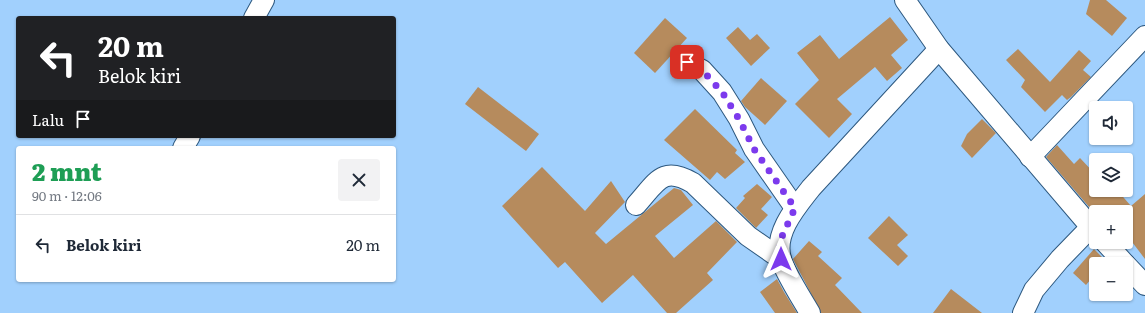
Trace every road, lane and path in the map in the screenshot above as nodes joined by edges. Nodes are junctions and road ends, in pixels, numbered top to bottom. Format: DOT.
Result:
graph roads {
  1 [pos="264,0"];
  2 [pos="906,0"];
  3 [pos="255,16"];
  4 [pos="1145,36"];
  5 [pos="940,49"];
  6 [pos="687,62"];
  7 [pos="1030,157"];
  8 [pos="636,205"];
  9 [pos="795,208"];
  10 [pos="1089,225"];
  11 [pos="1089,234"];
  12 [pos="1111,249"];
  13 [pos="1119,257"];
  14 [pos="781,259"];
  15 [pos="1133,272"];
  16 [pos="1145,285"];
  17 [pos="810,313"];
  18 [pos="1023,313"];
  1 -- 3 [label="street"];
  2 -- 5 [label="street"];
  4 -- 7 [label="street"];
  5 -- 7 [label="street"];
  5 -- 9 [label="street"];
  6 -- 9 [label="street"];
  7 -- 10 [label="street"];
  8 -- 14 [label="street"];
  9 -- 14 [label="street"];
  11 -- 18 [label="street"];
  12 -- 13 [label="street"];
  14 -- 17 [label="street"];
  15 -- 16 [label="street"];
}
